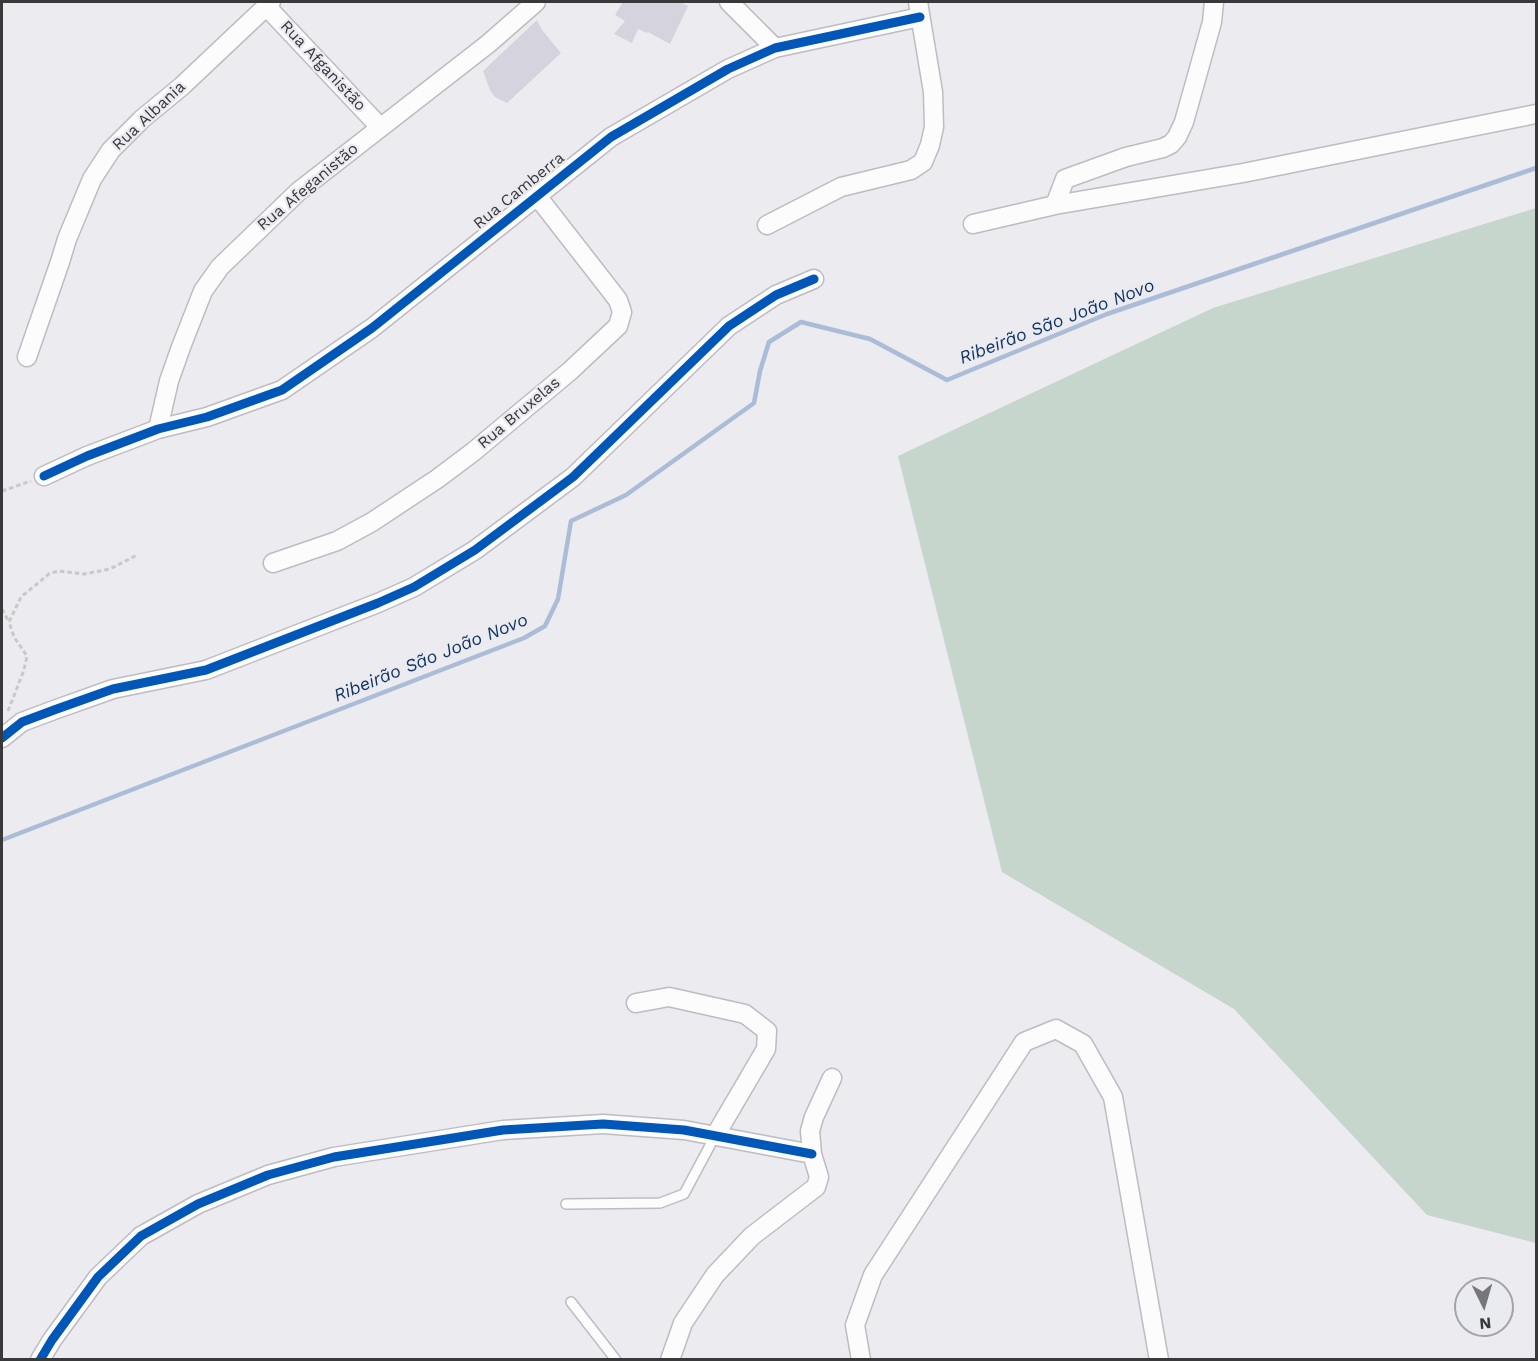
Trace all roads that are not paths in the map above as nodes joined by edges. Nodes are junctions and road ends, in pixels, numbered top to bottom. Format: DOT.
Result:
graph roads {
  1 [pos="536,2"];
  2 [pos="729,2"];
  3 [pos="1214,2"];
  4 [pos="269,4"];
  5 [pos="919,9"];
  6 [pos="775,48"];
  7 [pos="1536,114"];
  8 [pos="380,127"];
  9 [pos="537,196"];
  10 [pos="1055,205"];
  11 [pos="973,224"];
  12 [pos="767,225"];
  13 [pos="814,279"];
  14 [pos="27,357"];
  15 [pos="158,429"];
  16 [pos="44,476"];
  17 [pos="273,563"];
  18 [pos="2,738"];
  19 [pos="636,1002"];
  20 [pos="832,1078"];
  21 [pos="715,1136"];
  22 [pos="812,1154"];
  23 [pos="566,1204"];
  24 [pos="571,1302"];
  25 [pos="40,1359"];
  26 [pos="616,1359"];
  27 [pos="670,1359"];
  28 [pos="861,1359"];
  29 [pos="1160,1359"];
  1 -- 8 [label="street, Rua Afeganistão"];
  2 -- 6 [label="street"];
  3 -- 10 [label="street"];
  4 -- 8 [label="street, Rua Afganistão"];
  4 -- 14 [label="street, Rua Albania"];
  5 -- 6 [label="street, Rua Camberra"];
  5 -- 12 [label="street"];
  6 -- 9 [label="street, Rua Camberra"];
  7 -- 10 [label="street"];
  8 -- 15 [label="street, Rua Afeganistão"];
  9 -- 15 [label="street, Rua Camberra"];
  9 -- 17 [label="street, Rua Bruxelas"];
  10 -- 11 [label="street"];
  13 -- 18 [label="street"];
  15 -- 16 [label="street, Rua Camberra"];
  19 -- 21 [label="street"];
  20 -- 22 [label="street"];
  21 -- 22 [label="street"];
  21 -- 23 [label="lane"];
  21 -- 25 [label="street"];
  22 -- 27 [label="street"];
  24 -- 26 [label="lane"];
  28 -- 29 [label="street"];
}
